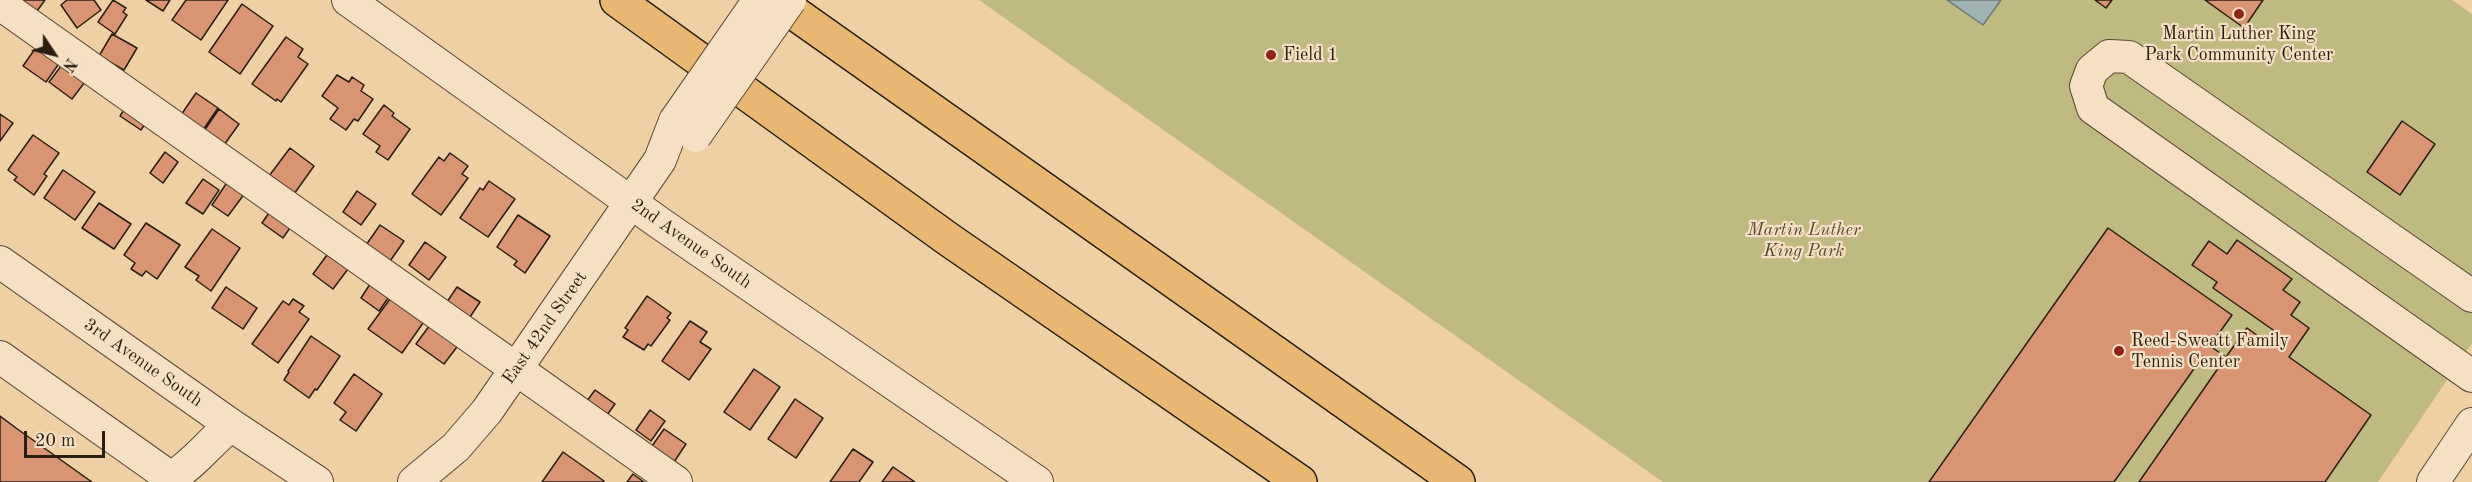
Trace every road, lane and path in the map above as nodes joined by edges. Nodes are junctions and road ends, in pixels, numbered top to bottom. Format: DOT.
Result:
graph roads {
  1 [pos="348,0"];
  2 [pos="617,0"];
  3 [pos="759,0"];
  4 [pos="776,0"];
  5 [pos="790,0"];
  6 [pos="0,4"];
  7 [pos="685,128"];
  8 [pos="631,202"];
  9 [pos="0,262"];
  10 [pos="2472,296"];
  11 [pos="0,357"];
  12 [pos="516,371"];
  13 [pos="2472,376"];
  14 [pos="2472,424"];
  15 [pos="231,425"];
  16 [pos="2461,464"];
  17 [pos="317,482"];
  18 [pos="414,482"];
  19 [pos="676,482"];
  20 [pos="1037,482"];
  21 [pos="1300,482"];
  22 [pos="1458,482"];
  23 [pos="2433,482"];
  1 -- 8 [label="street, 2nd Avenue South"];
  2 -- 21 [label="highway"];
  3 -- 7 [label="street, East 42nd Street, bridge"];
  4 -- 22 [label="highway"];
  5 -- 7 [label="street, East 42nd Street, bridge"];
  6 -- 12 [label="street"];
  7 -- 8 [label="street, East 42nd Street"];
  8 -- 12 [label="street, East 42nd Street"];
  8 -- 20 [label="street, 2nd Avenue South"];
  9 -- 15 [label="street, 3rd Avenue South"];
  10 -- 13 [label="street"];
  11 -- 15 [label="street"];
  12 -- 18 [label="street, East 42nd Street"];
  12 -- 19 [label="street"];
  14 -- 16 [label="street"];
  15 -- 17 [label="street, 3rd Avenue South"];
  16 -- 23 [label="street"];
}
